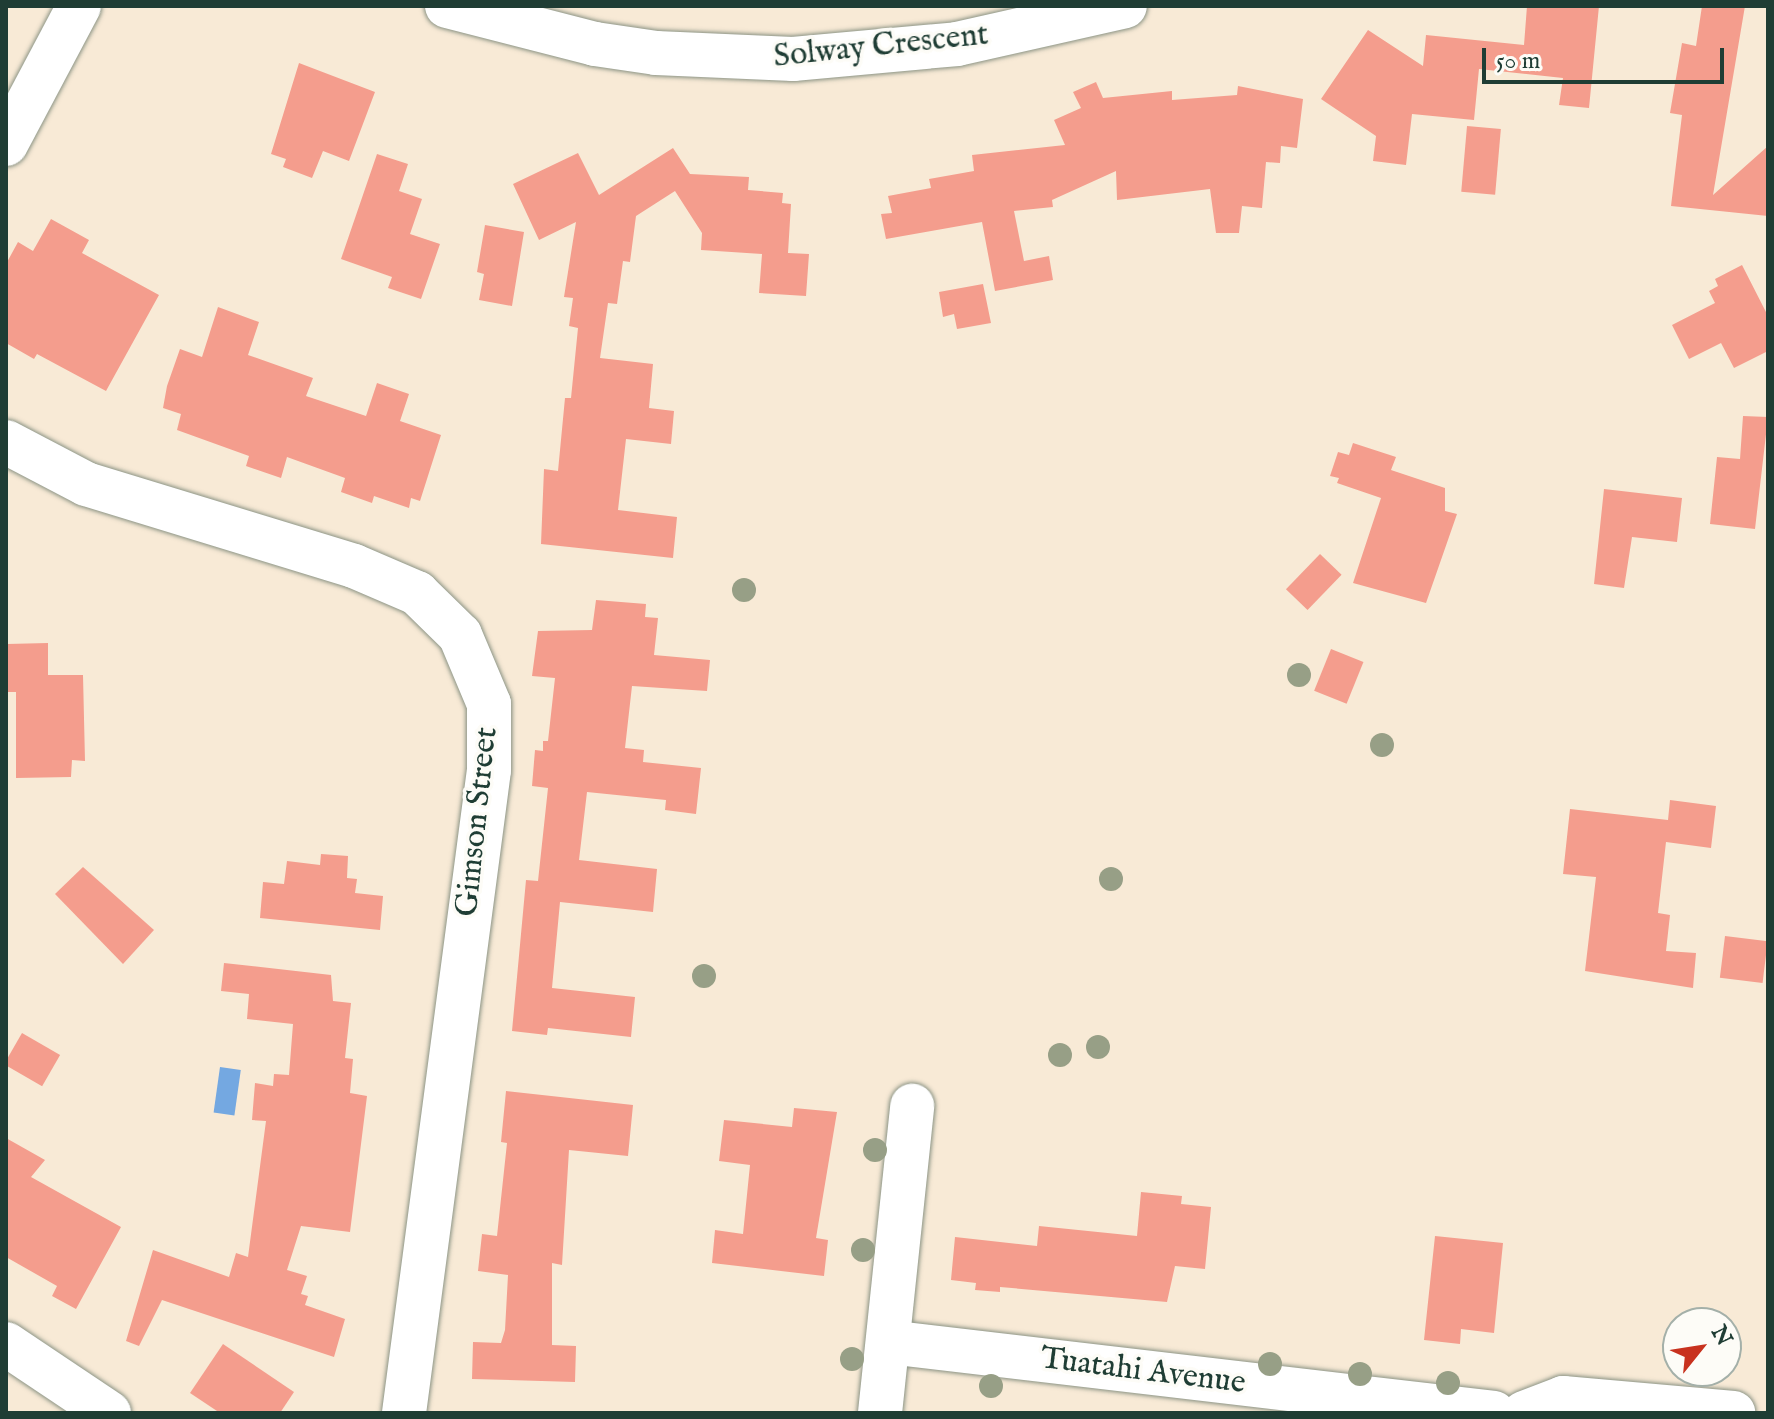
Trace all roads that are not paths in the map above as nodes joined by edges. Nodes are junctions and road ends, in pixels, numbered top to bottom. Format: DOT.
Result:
graph roads {
  1 [pos="79,6"];
  2 [pos="447,6"];
  3 [pos="1125,6"];
  4 [pos="6,144"];
  5 [pos="6,442"];
  6 [pos="912,1106"];
  7 [pos="888,1342"];
  8 [pos="6,1344"];
  9 [pos="109,1413"];
  10 [pos="404,1413"];
  11 [pos="880,1413"];
  12 [pos="1494,1413"];
  13 [pos="1524,1413"];
  14 [pos="1733,1413"];
  1 -- 4 [label="street"];
  2 -- 3 [label="street, Solway Crescent"];
  5 -- 10 [label="street, Gimson Street"];
  6 -- 7 [label="street"];
  7 -- 11 [label="street"];
  7 -- 12 [label="street, Tuatahi Avenue"];
  8 -- 9 [label="street"];
  13 -- 14 [label="street"];
}
